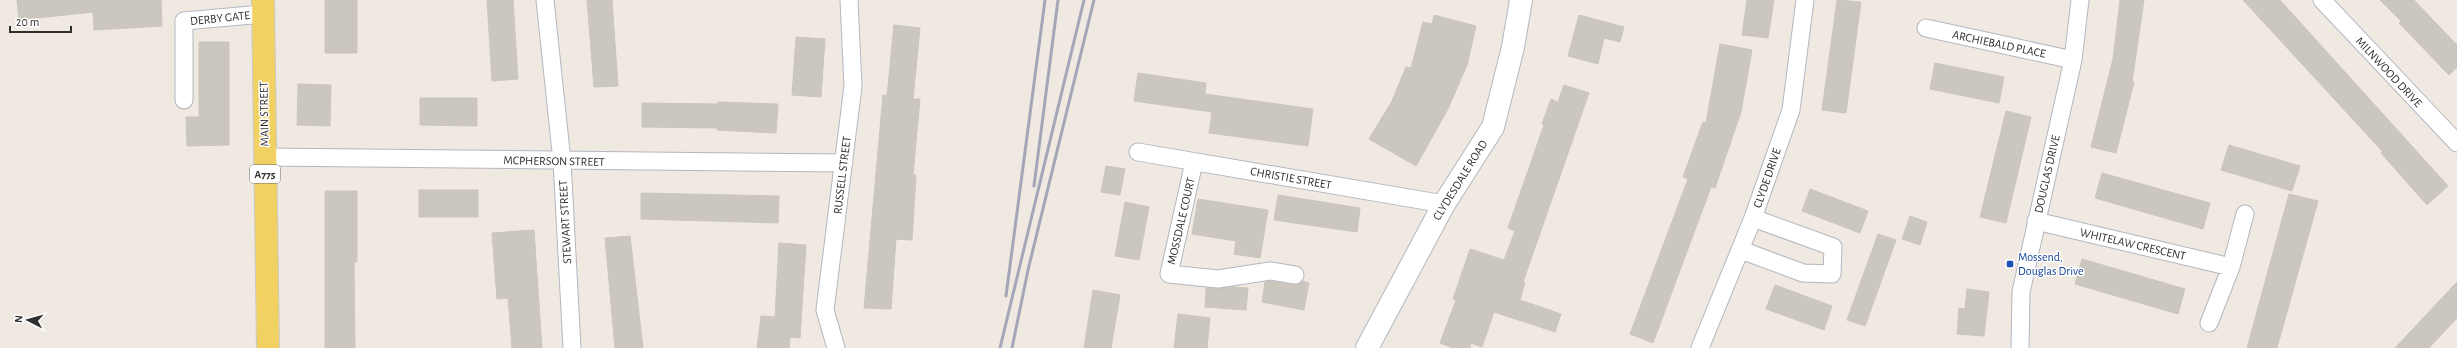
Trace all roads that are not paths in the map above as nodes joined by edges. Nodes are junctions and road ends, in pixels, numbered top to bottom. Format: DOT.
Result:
graph roads {
  1 [pos="545,0"];
  2 [pos="849,0"];
  3 [pos="1520,0"];
  4 [pos="1805,0"];
  5 [pos="2080,0"];
  6 [pos="2322,0"];
  7 [pos="263,7"];
  8 [pos="1926,28"];
  9 [pos="2073,60"];
  10 [pos="184,100"];
  11 [pos="2457,143"];
  12 [pos="1138,152"];
  13 [pos="265,157"];
  14 [pos="562,161"];
  15 [pos="1194,162"];
  16 [pos="844,163"];
  17 [pos="1444,204"];
  18 [pos="2245,214"];
  19 [pos="1753,218"];
  20 [pos="2036,221"];
  21 [pos="1741,250"];
  22 [pos="2231,267"];
  23 [pos="1295,275"];
  24 [pos="2209,323"];
  25 [pos="268,348"];
  26 [pos="572,348"];
  27 [pos="836,348"];
  28 [pos="1367,348"];
  29 [pos="1700,348"];
  30 [pos="2020,348"];
  1 -- 14 [label="street, STEWART STREET"];
  2 -- 16 [label="street, RUSSELL STREET"];
  3 -- 17 [label="main road, CLYDESDALE ROAD"];
  4 -- 19 [label="street, CLYDE DRIVE"];
  5 -- 9 [label="street, DOUGLAS DRIVE"];
  6 -- 11 [label="street, MILNWOOD DRIVE"];
  7 -- 10 [label="street, DERBY GATE"];
  7 -- 13 [label="main road, MAIN STREET / A775"];
  8 -- 9 [label="street, ARCHIEBALD PLACE"];
  9 -- 20 [label="street, DOUGLAS DRIVE"];
  12 -- 15 [label="street, CHRISTIE STREET"];
  13 -- 14 [label="street, MCPHERSON STREET"];
  13 -- 25 [label="main road, MAIN STREET / A775"];
  14 -- 16 [label="street, MCPHERSON STREET"];
  14 -- 26 [label="street, STEWART STREET"];
  15 -- 17 [label="street, CHRISTIE STREET"];
  15 -- 23 [label="street, MOSSDALE COURT"];
  16 -- 27 [label="street, RUSSELL STREET"];
  17 -- 28 [label="main road, CLYDESDALE ROAD"];
  18 -- 22 [label="street"];
  19 -- 21 [label="street, CLYDE DRIVE"];
  19 -- 21 [label="street"];
  20 -- 22 [label="street, WHITELAW CRESCENT"];
  20 -- 30 [label="street, DOUGLAS DRIVE"];
  21 -- 29 [label="street, CLYDE DRIVE"];
  22 -- 24 [label="street"];
}
